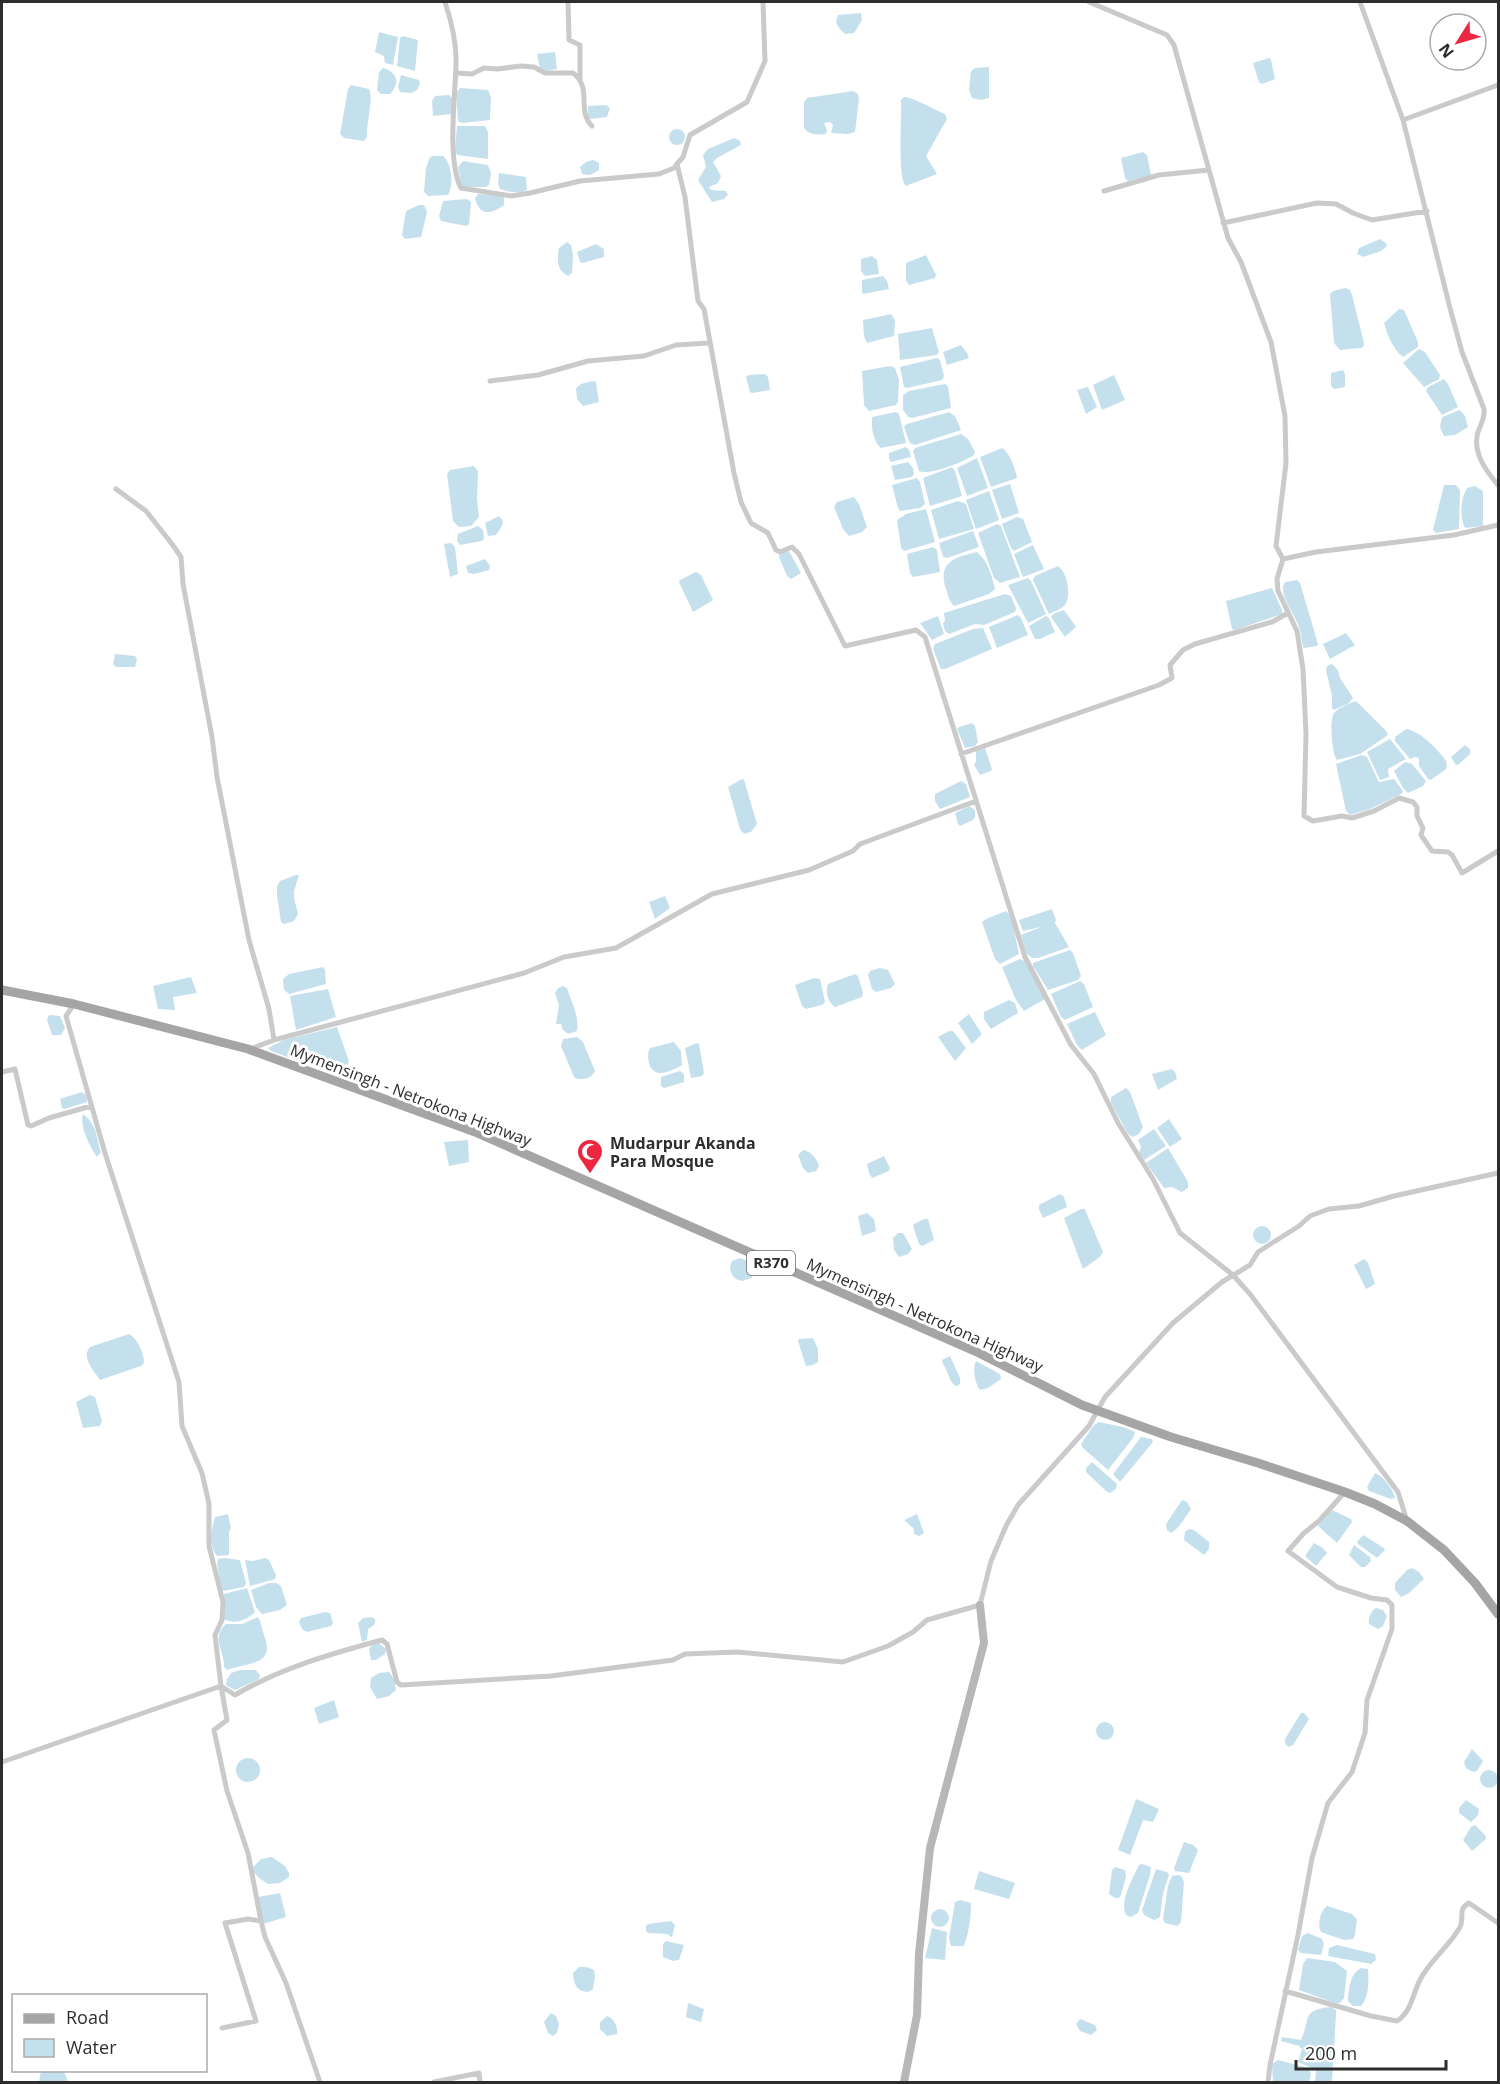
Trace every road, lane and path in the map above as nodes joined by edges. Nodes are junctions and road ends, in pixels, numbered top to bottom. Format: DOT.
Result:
graph roads {
  1 [pos="445,2"];
  2 [pos="568,2"];
  3 [pos="763,2"];
  4 [pos="1089,2"];
  5 [pos="1360,2"];
  6 [pos="456,73"];
  7 [pos="580,79"];
  8 [pos="1498,85"];
  9 [pos="1403,120"];
  10 [pos="592,126"];
  11 [pos="677,164"];
  12 [pos="1209,170"];
  13 [pos="1104,191"];
  14 [pos="1427,211"];
  15 [pos="1223,223"];
  16 [pos="710,343"];
  17 [pos="490,381"];
  18 [pos="1498,485"];
  19 [pos="116,489"];
  20 [pos="1498,525"];
  21 [pos="1283,559"];
  22 [pos="1288,613"];
  23 [pos="962,754"];
  24 [pos="976,801"];
  25 [pos="1498,851"];
  26 [pos="2,990"];
  27 [pos="74,1004"];
  28 [pos="274,1040"];
  29 [pos="248,1049"];
  30 [pos="2,1072"];
  31 [pos="91,1106"];
  32 [pos="1498,1173"];
  33 [pos="1233,1275"];
  34 [pos="1097,1411"];
  35 [pos="1345,1492"];
  36 [pos="1407,1521"];
  37 [pos="980,1605"];
  38 [pos="1498,1614"];
  39 [pos="221,1686"];
  40 [pos="2,1762"];
  41 [pos="261,1921"];
  42 [pos="1498,1923"];
  43 [pos="1285,1991"];
  44 [pos="222,2028"];
  45 [pos="320,2082"];
  46 [pos="434,2082"];
  47 [pos="480,2082"];
  48 [pos="904,2082"];
  49 [pos="1268,2082"];
  1 -- 6 [label="street"];
  2 -- 7 [label="street"];
  3 -- 11 [label="street"];
  4 -- 12 [label="street"];
  5 -- 9 [label="street"];
  6 -- 7 [label="street"];
  6 -- 11 [label="street"];
  7 -- 10 [label="street"];
  8 -- 9 [label="street"];
  9 -- 14 [label="street"];
  11 -- 16 [label="street"];
  12 -- 13 [label="street"];
  12 -- 15 [label="street"];
  14 -- 15 [label="street"];
  14 -- 18 [label="street"];
  15 -- 21 [label="street"];
  16 -- 17 [label="street"];
  16 -- 23 [label="street"];
  19 -- 28 [label="street"];
  20 -- 21 [label="street"];
  21 -- 22 [label="street"];
  22 -- 23 [label="street"];
  22 -- 25 [label="street"];
  23 -- 24 [label="street"];
  24 -- 28 [label="street"];
  24 -- 33 [label="street"];
  26 -- 27 [label="main road, Mymensingh - Netrokona Highway / R370"];
  27 -- 29 [label="main road, Mymensingh - Netrokona Highway / R370"];
  27 -- 31 [label="street"];
  28 -- 29 [label="street"];
  29 -- 34 [label="main road, Mymensingh - Netrokona Highway / R370"];
  30 -- 31 [label="street"];
  31 -- 39 [label="street"];
  32 -- 33 [label="street"];
  33 -- 34 [label="street"];
  33 -- 36 [label="street"];
  34 -- 35 [label="main road, Mymensingh - Netrokona Highway / R370"];
  34 -- 37 [label="street"];
  35 -- 36 [label="main road, Mymensingh - Netrokona Highway / R370"];
  35 -- 43 [label="street"];
  36 -- 38 [label="main road, Mymensingh - Netrokona Highway / R370"];
  37 -- 39 [label="street"];
  37 -- 48 [label="street"];
  39 -- 40 [label="street"];
  39 -- 41 [label="street"];
  41 -- 44 [label="street"];
  41 -- 45 [label="street"];
  42 -- 43 [label="street"];
  43 -- 49 [label="street"];
  46 -- 47 [label="street"];
}
